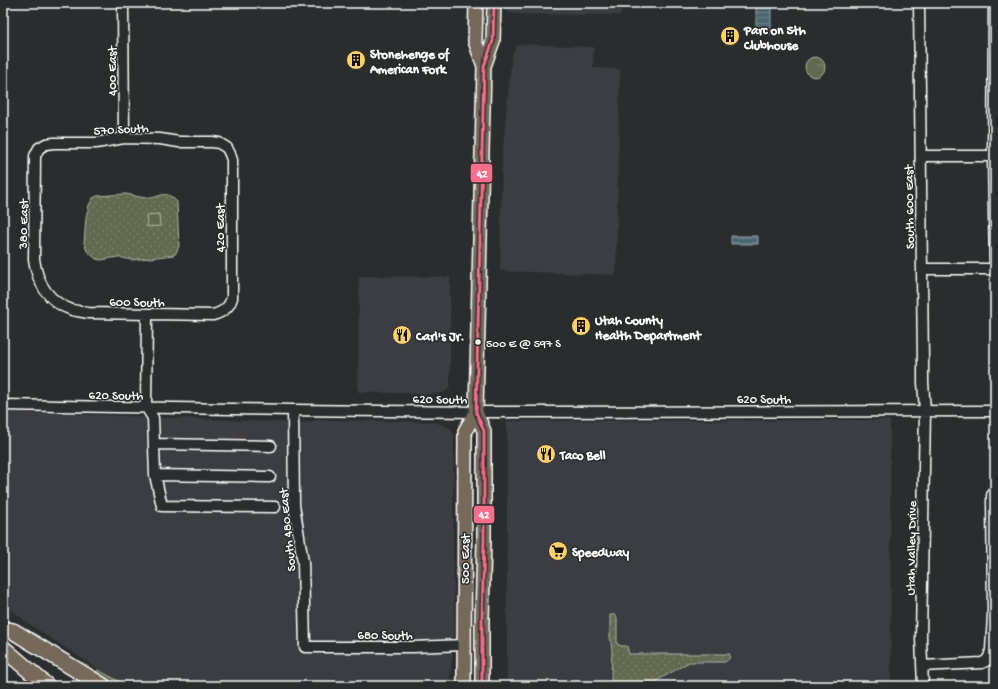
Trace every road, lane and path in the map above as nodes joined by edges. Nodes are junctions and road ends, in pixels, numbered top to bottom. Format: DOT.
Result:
graph roads {
  1 [pos="123,3"];
  2 [pos="476,3"];
  3 [pos="494,3"];
  4 [pos="919,3"];
  5 [pos="994,3"];
  6 [pos="994,22"];
  7 [pos="484,66"];
  8 [pos="124,138"];
  9 [pos="39,148"];
  10 [pos="227,148"];
  11 [pos="921,156"];
  12 [pos="994,156"];
  13 [pos="995,226"];
  14 [pos="922,269"];
  15 [pos="995,270"];
  16 [pos="50,296"];
  17 [pos="227,308"];
  18 [pos="147,314"];
  19 [pos="3,405"];
  20 [pos="146,407"];
  21 [pos="293,410"];
  22 [pos="925,411"];
  23 [pos="995,411"];
  24 [pos="476,412"];
  25 [pos="154,444"];
  26 [pos="271,446"];
  27 [pos="155,475"];
  28 [pos="270,477"];
  29 [pos="994,491"];
  30 [pos="275,507"];
  31 [pos="994,615"];
  32 [pos="3,629"];
  33 [pos="464,645"];
  34 [pos="305,647"];
  35 [pos="3,648"];
  36 [pos="922,666"];
  37 [pos="47,686"];
  38 [pos="103,686"];
  39 [pos="464,686"];
  40 [pos="482,686"];
  41 [pos="923,686"];
  1 -- 8 [label="street, 400 East"];
  2 -- 7 [label="main road, 500 East"];
  3 -- 7 [label="main road, 500 East"];
  4 -- 11 [label="street, South 600 East"];
  5 -- 6 [label="street"];
  6 -- 12 [label="street"];
  7 -- 24 [label="main road, 500 East"];
  8 -- 9 [label="street, 570 South"];
  8 -- 10 [label="street, 570 South"];
  9 -- 16 [label="street, 380 East"];
  10 -- 17 [label="street, 420 East"];
  11 -- 12 [label="street"];
  11 -- 14 [label="street, South 600 East"];
  12 -- 13 [label="street"];
  13 -- 15 [label="street"];
  14 -- 15 [label="street"];
  14 -- 22 [label="street, South 600 East"];
  16 -- 18 [label="street, 600 South"];
  17 -- 18 [label="street, 600 South"];
  18 -- 20 [label="street"];
  19 -- 20 [label="street, 620 South"];
  20 -- 21 [label="street, 620 South"];
  20 -- 25 [label="street"];
  21 -- 24 [label="street, 620 South"];
  21 -- 34 [label="street, South 480 East"];
  22 -- 23 [label="street, 620 South"];
  22 -- 24 [label="street, 620 South"];
  22 -- 36 [label="street, Utah Valley Drive"];
  24 -- 33 [label="main road, 500 East"];
  24 -- 40 [label="main road, 500 East"];
  25 -- 26 [label="street"];
  25 -- 27 [label="street"];
  27 -- 28 [label="street"];
  27 -- 30 [label="street"];
  29 -- 31 [label="street"];
  31 -- 36 [label="street"];
  32 -- 38 [label="highway"];
  33 -- 34 [label="street, 680 South"];
  33 -- 39 [label="main road, 500 East"];
  35 -- 37 [label="highway"];
  36 -- 41 [label="street, Utah Valley Drive"];
}
